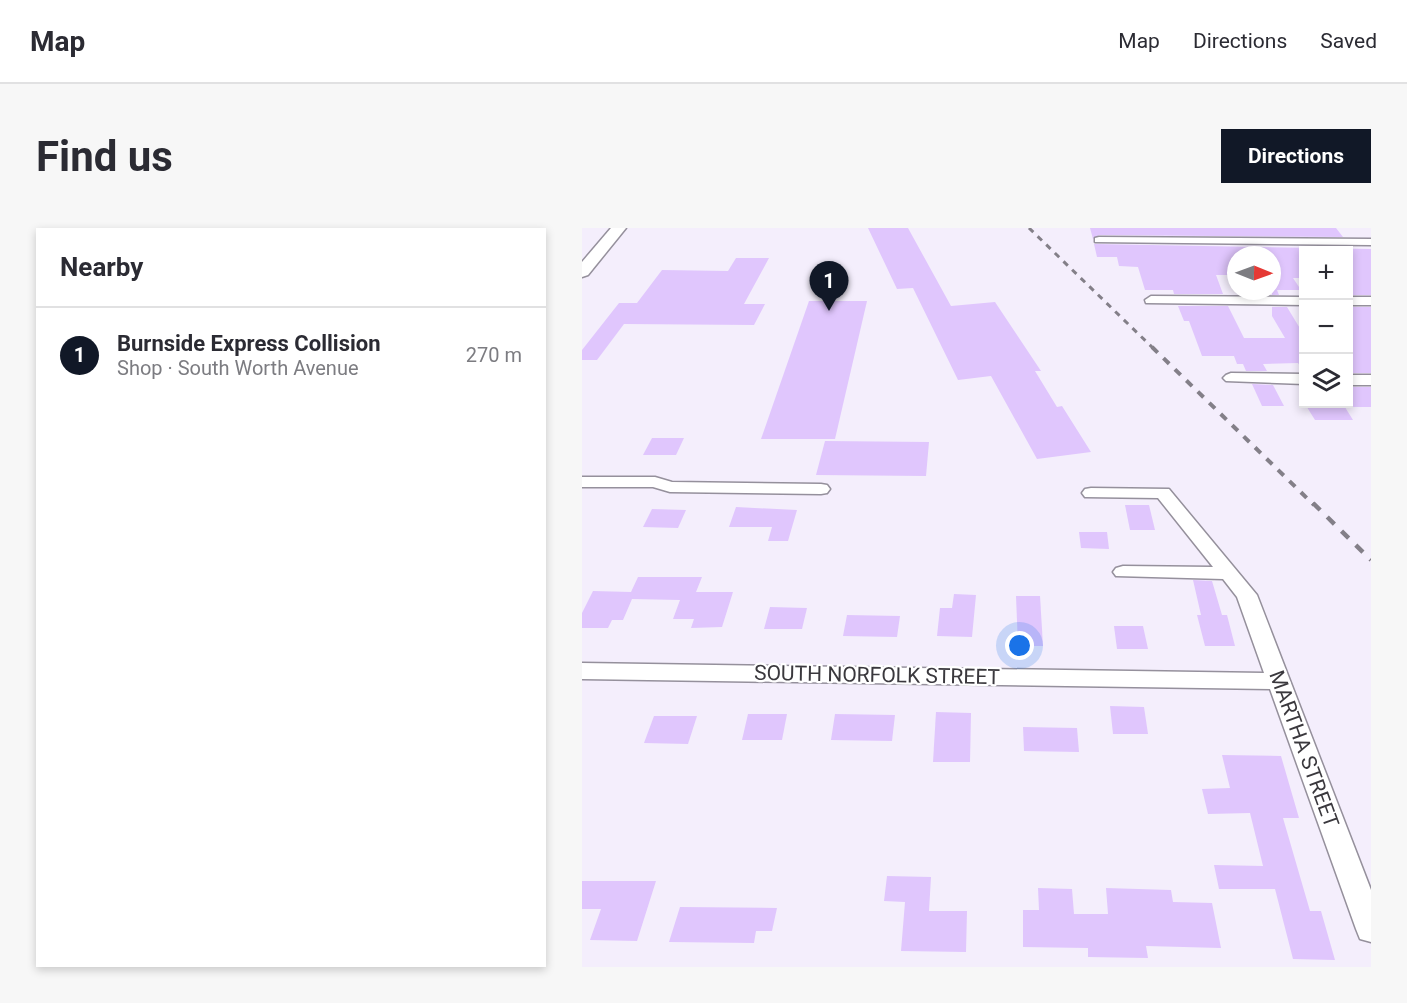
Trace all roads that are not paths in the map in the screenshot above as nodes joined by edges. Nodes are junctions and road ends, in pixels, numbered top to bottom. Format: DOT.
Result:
graph roads {
  1 [pos="619,228"];
  2 [pos="1099,240"];
  3 [pos="1371,242"];
  4 [pos="582,272"];
  5 [pos="1151,300"];
  6 [pos="1299,301"];
  7 [pos="1353,301"];
  8 [pos="1371,301"];
  9 [pos="1231,378"];
  10 [pos="1299,379"];
  11 [pos="1353,380"];
  12 [pos="1371,380"];
  13 [pos="582,482"];
  14 [pos="821,489"];
  15 [pos="1091,493"];
  16 [pos="1123,572"];
  17 [pos="1229,573"];
  18 [pos="582,671"];
  19 [pos="1279,681"];
  20 [pos="1371,929"];
  1 -- 4 [label="street"];
  2 -- 3 [label="street"];
  5 -- 6 [label="street"];
  7 -- 8 [label="street"];
  9 -- 10 [label="street"];
  11 -- 12 [label="street"];
  13 -- 14 [label="street"];
  15 -- 17 [label="street, MARTHA STREET"];
  16 -- 17 [label="street"];
  17 -- 19 [label="street, MARTHA STREET"];
  18 -- 19 [label="street, SOUTH NORFOLK STREET"];
  19 -- 20 [label="street, MARTHA STREET"];
}
